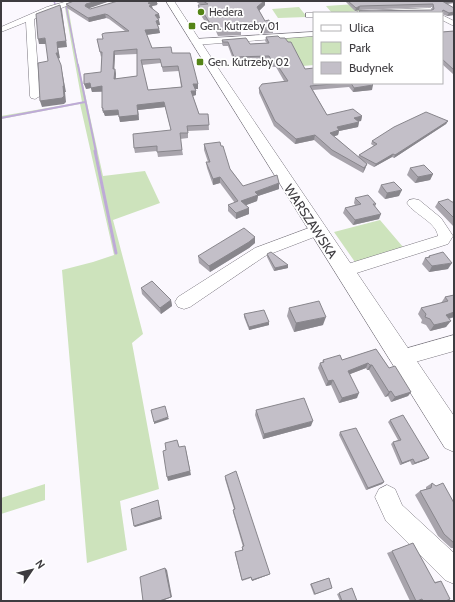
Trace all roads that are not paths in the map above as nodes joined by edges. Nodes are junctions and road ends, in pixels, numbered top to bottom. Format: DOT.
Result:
graph roads {
  1 [pos="75,1"];
  2 [pos="170,1"];
  3 [pos="418,4"];
  4 [pos="431,11"];
  5 [pos="395,12"];
  6 [pos="30,16"];
  7 [pos="443,19"];
  8 [pos="454,25"];
  9 [pos="443,26"];
  10 [pos="1,30"];
  11 [pos="313,34"];
  12 [pos="195,42"];
  13 [pos="34,96"];
  14 [pos="414,203"];
  15 [pos="317,230"];
  16 [pos="344,271"];
  17 [pos="184,302"];
  18 [pos="454,343"];
  19 [pos="401,358"];
  20 [pos="454,439"];
  21 [pos="387,497"];
  22 [pos="454,571"];
  1 -- 6 [label="street"];
  2 -- 12 [label="main road, WARSZAWSKA"];
  3 -- 4 [label="street"];
  4 -- 5 [label="street"];
  6 -- 10 [label="street"];
  6 -- 13 [label="street"];
  7 -- 8 [label="street"];
  8 -- 9 [label="street"];
  11 -- 12 [label="street"];
  12 -- 15 [label="main road, WARSZAWSKA"];
  14 -- 16 [label="street"];
  15 -- 16 [label="main road, WARSZAWSKA"];
  15 -- 17 [label="street"];
  16 -- 19 [label="main road, WARSZAWSKA"];
  18 -- 19 [label="street"];
  19 -- 20 [label="main road, WARSZAWSKA"];
  21 -- 22 [label="street"];
}
